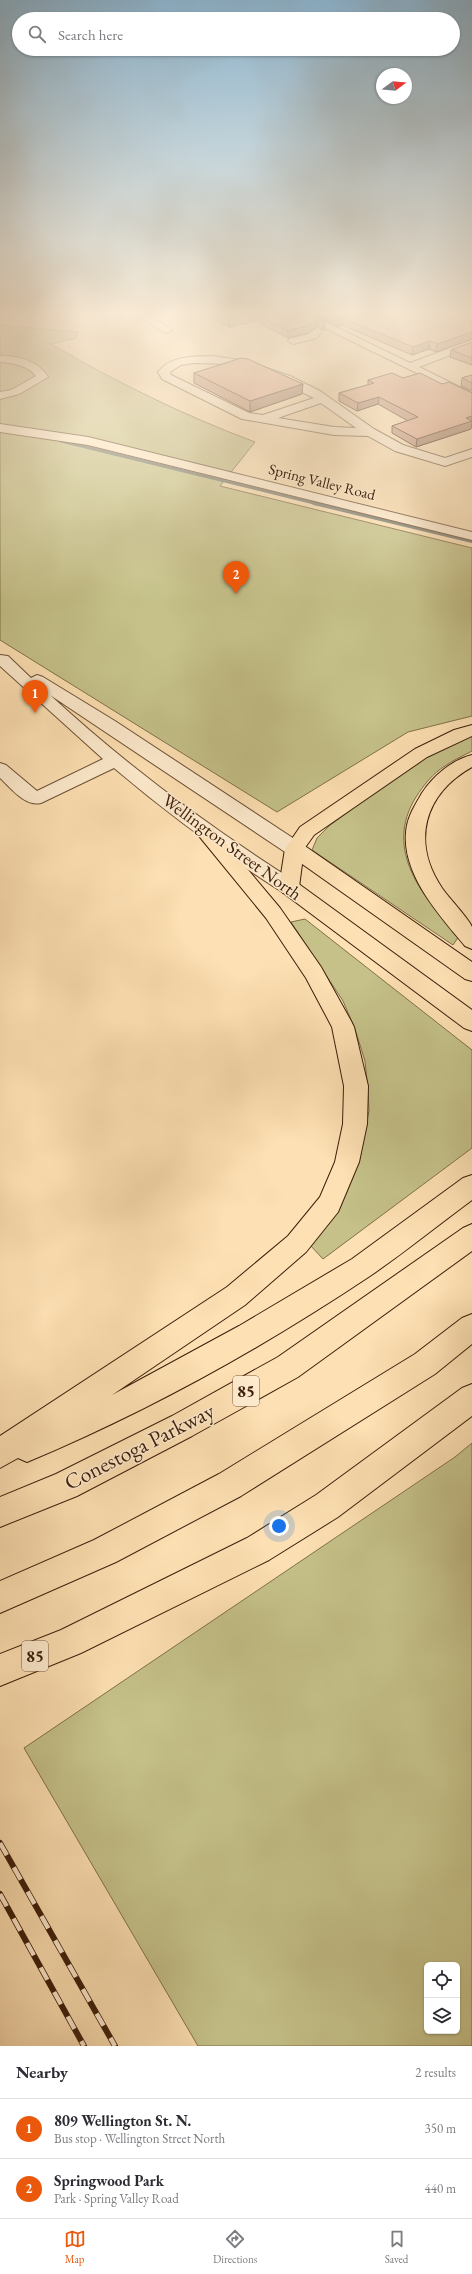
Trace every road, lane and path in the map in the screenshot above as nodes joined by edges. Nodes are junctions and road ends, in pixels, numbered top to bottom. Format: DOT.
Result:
graph roads {
  1 [pos="235,410"];
  2 [pos="289,410"];
  3 [pos="339,410"];
  4 [pos="264,419"];
  5 [pos="0,428"];
  6 [pos="370,432"];
  7 [pos="472,453"];
  8 [pos="472,536"];
  9 [pos="1,658"];
  10 [pos="472,730"];
  11 [pos="116,760"];
  12 [pos="472,760"];
  13 [pos="0,769"];
  14 [pos="206,832"];
  15 [pos="295,849"];
  16 [pos="289,887"];
  17 [pos="472,941"];
  18 [pos="472,973"];
  19 [pos="472,1022"];
  20 [pos="472,1186"];
  21 [pos="472,1236"];
  22 [pos="472,1327"];
  23 [pos="472,1398"];
  24 [pos="0,1453"];
  25 [pos="0,1459"];
  26 [pos="0,1512"];
  27 [pos="0,1597"];
  28 [pos="0,1670"];
  1 -- 4 [label="street"];
  2 -- 4 [label="street"];
  3 -- 6 [label="street"];
  4 -- 6 [label="street"];
  5 -- 8 [label="street, Spring Valley Road"];
  6 -- 7 [label="street"];
  9 -- 11 [label="street, Wellington Street North"];
  9 -- 15 [label="street, Wellington Street North"];
  10 -- 15 [label="main road"];
  11 -- 13 [label="street"];
  11 -- 14 [label="street, Wellington Street North"];
  12 -- 17 [label="main road"];
  14 -- 16 [label="street, Wellington Street North"];
  14 -- 24 [label="main road"];
  15 -- 16 [label="main road"];
  15 -- 18 [label="main road, Wellington Street North"];
  16 -- 19 [label="main road, Wellington Street North"];
  20 -- 25 [label="main road"];
  21 -- 26 [label="main road, Conestoga Parkway / 85"];
  22 -- 27 [label="main road"];
  23 -- 28 [label="main road, 85"];
}
